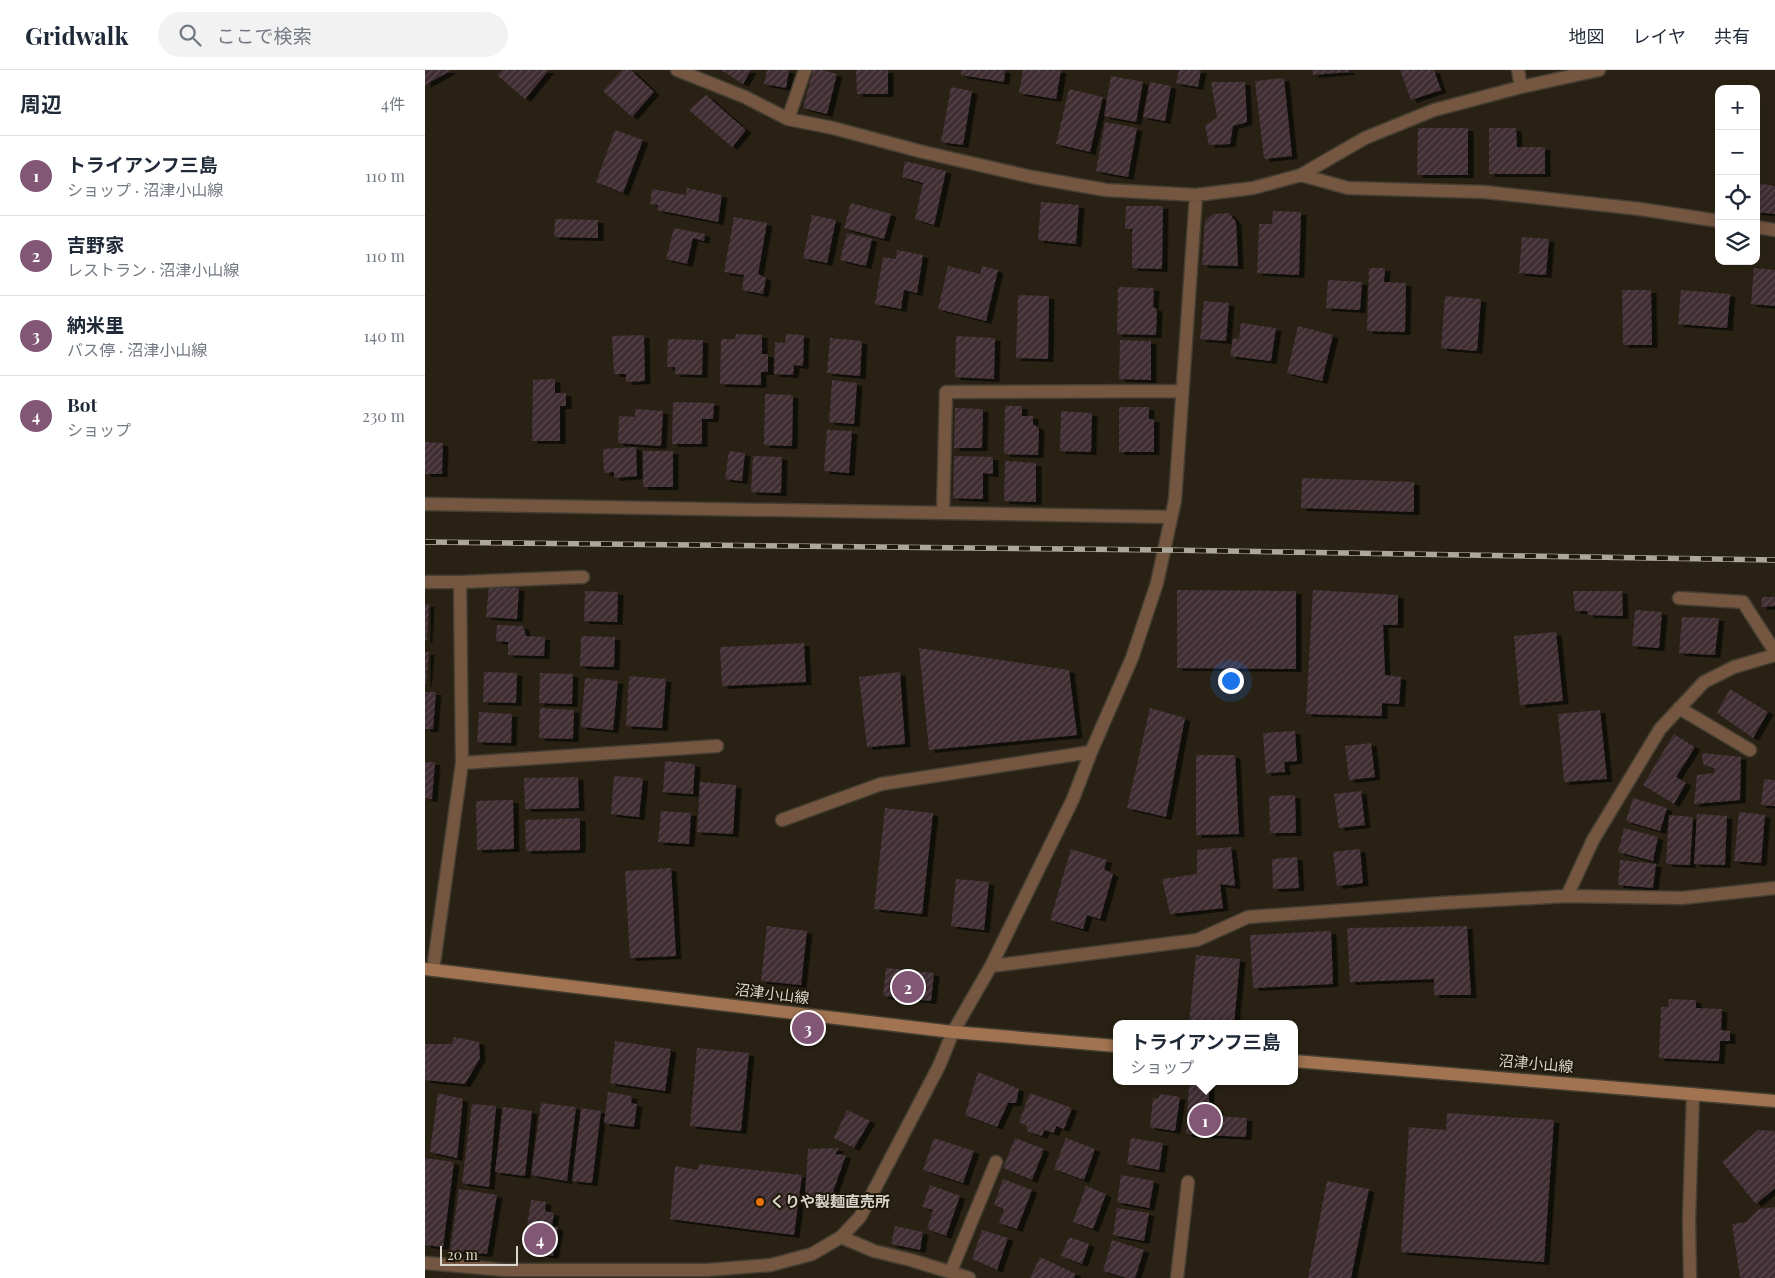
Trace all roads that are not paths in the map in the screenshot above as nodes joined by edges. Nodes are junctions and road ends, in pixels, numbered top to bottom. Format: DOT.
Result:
graph roads {
  1 [pos="677,70"];
  2 [pos="805,70"];
  3 [pos="1518,70"];
  4 [pos="1599,70"];
  5 [pos="1521,87"];
  6 [pos="788,119"];
  7 [pos="1301,175"];
  8 [pos="1196,195"];
  9 [pos="1715,220"];
  10 [pos="1760,228"];
  11 [pos="1775,230"];
  12 [pos="1182,391"];
  13 [pos="425,504"];
  14 [pos="943,513"];
  15 [pos="1171,517"];
  16 [pos="583,577"];
  17 [pos="425,582"];
  18 [pos="460,582"];
  19 [pos="1679,598"];
  20 [pos="1775,652"];
  21 [pos="1775,655"];
  22 [pos="1679,708"];
  23 [pos="717,746"];
  24 [pos="1750,750"];
  25 [pos="1091,752"];
  26 [pos="462,763"];
  27 [pos="782,820"];
  28 [pos="1775,888"];
  29 [pos="1567,896"];
  30 [pos="991,966"];
  31 [pos="429,969"];
  32 [pos="953,1032"];
  33 [pos="1113,1046"];
  34 [pos="1298,1061"];
  35 [pos="1693,1094"];
  36 [pos="1775,1101"];
  37 [pos="996,1162"];
  38 [pos="1188,1182"];
  39 [pos="841,1237"];
  40 [pos="425,1263"];
  41 [pos="951,1271"];
  42 [pos="708,1274"];
  43 [pos="969,1278"];
  44 [pos="1177,1278"];
  45 [pos="1690,1278"];
  1 -- 6 [label="street"];
  2 -- 6 [label="street"];
  3 -- 5 [label="street"];
  4 -- 5 [label="street"];
  5 -- 7 [label="street"];
  6 -- 8 [label="street"];
  7 -- 8 [label="street"];
  7 -- 9 [label="street"];
  8 -- 12 [label="street"];
  10 -- 11 [label="street"];
  12 -- 14 [label="street"];
  12 -- 15 [label="street"];
  13 -- 14 [label="street"];
  14 -- 15 [label="street"];
  15 -- 25 [label="street"];
  16 -- 18 [label="street"];
  17 -- 18 [label="street"];
  18 -- 26 [label="street"];
  19 -- 20 [label="street"];
  21 -- 22 [label="street"];
  22 -- 24 [label="street"];
  22 -- 29 [label="street"];
  23 -- 26 [label="street"];
  25 -- 27 [label="street"];
  25 -- 30 [label="street"];
  26 -- 31 [label="street"];
  28 -- 29 [label="street"];
  29 -- 30 [label="street"];
  30 -- 32 [label="street"];
  31 -- 32 [label="main road, 沼津小山線"];
  32 -- 33 [label="main road, 沼津小山線"];
  32 -- 39 [label="street"];
  34 -- 35 [label="main road, 沼津小山線"];
  35 -- 36 [label="main road, 沼津小山線"];
  35 -- 45 [label="street"];
  37 -- 41 [label="street"];
  38 -- 44 [label="street"];
  39 -- 41 [label="street"];
  39 -- 42 [label="street"];
  40 -- 42 [label="street"];
  41 -- 43 [label="street"];
}
